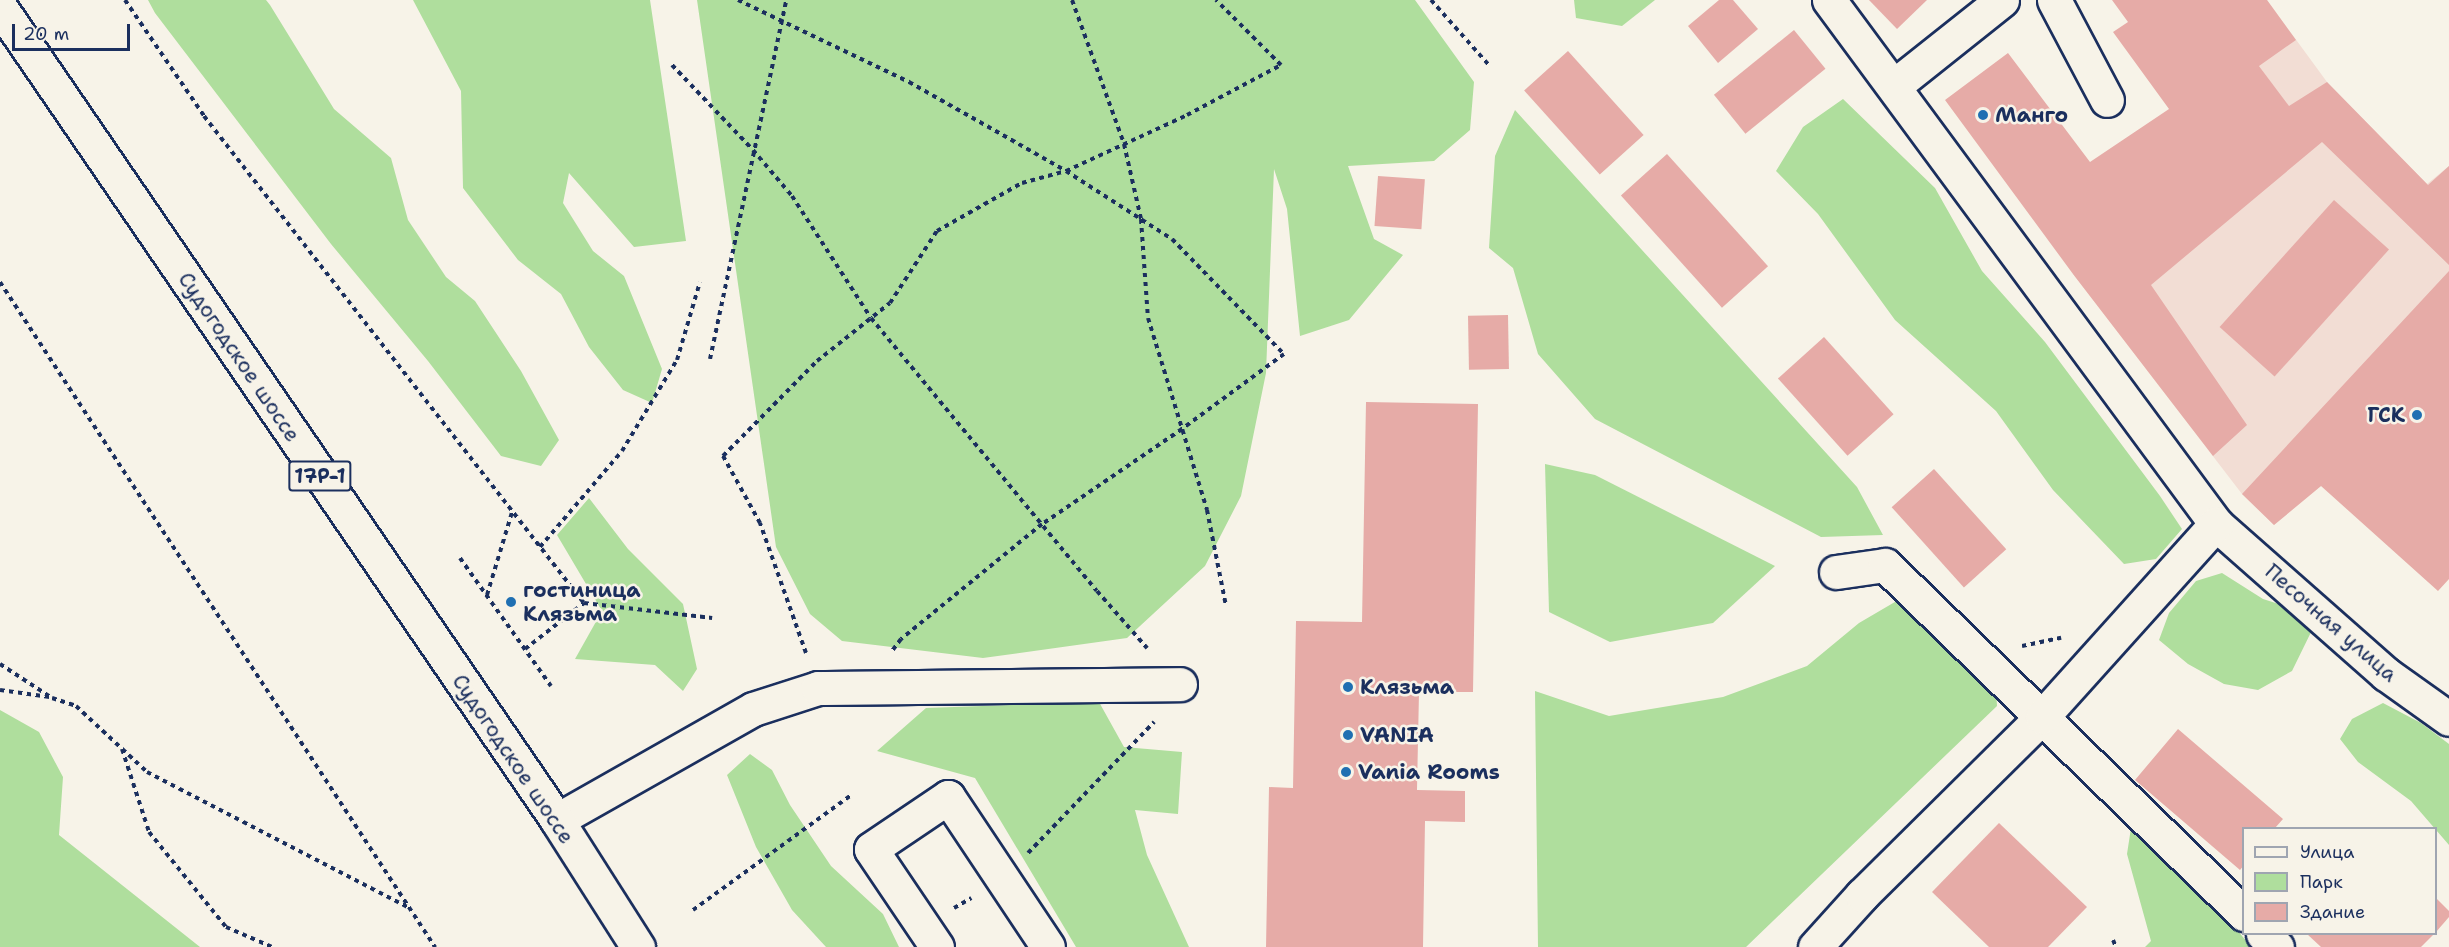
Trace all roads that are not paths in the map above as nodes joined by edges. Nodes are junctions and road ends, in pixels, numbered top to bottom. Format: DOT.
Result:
graph roads {
  1 [pos="1829,0"];
  2 [pos="2002,0"];
  3 [pos="2054,0"];
  4 [pos="0,7"];
  5 [pos="1894,86"];
  6 [pos="2107,100"];
  7 [pos="2216,524"];
  8 [pos="1836,572"];
  9 [pos="1180,684"];
  10 [pos="2042,717"];
  11 [pos="2449,719"];
  12 [pos="557,820"];
  13 [pos="2242,912"];
  14 [pos="2265,935"];
  15 [pos="638,947"];
  16 [pos="937,947"];
  17 [pos="1048,947"];
  18 [pos="1815,947"];
  19 [pos="2277,947"];
  1 -- 5 [label="street, Песочная улица"];
  2 -- 5 [label="street"];
  3 -- 6 [label="street"];
  4 -- 12 [label="street, Судогодское шоссе / 17Р-1"];
  5 -- 7 [label="street, Песочная улица"];
  7 -- 10 [label="street"];
  7 -- 11 [label="street, Песочная улица"];
  8 -- 10 [label="street"];
  9 -- 12 [label="street"];
  10 -- 13 [label="street"];
  10 -- 18 [label="street"];
  12 -- 15 [label="street, Судогодское шоссе / 17Р-1"];
  14 -- 19 [label="street"];
  16 -- 17 [label="street"];
}
